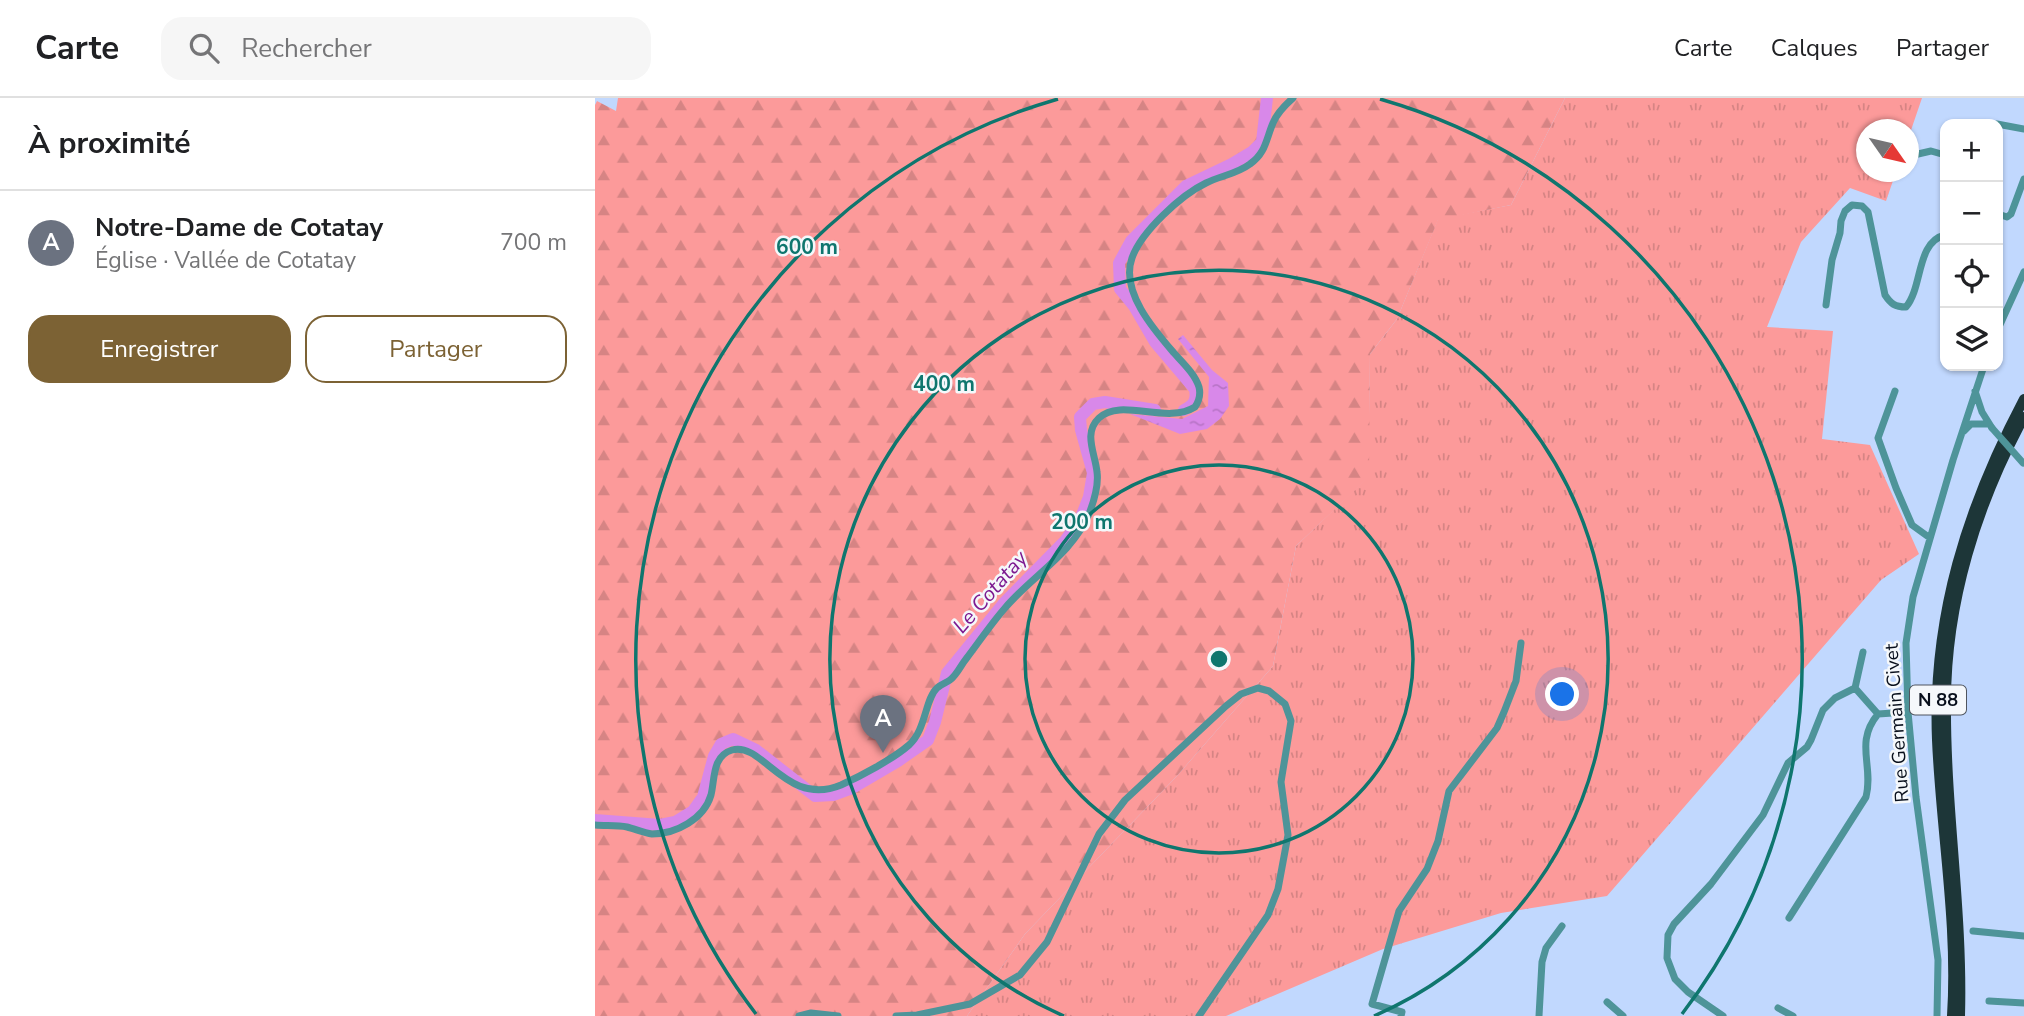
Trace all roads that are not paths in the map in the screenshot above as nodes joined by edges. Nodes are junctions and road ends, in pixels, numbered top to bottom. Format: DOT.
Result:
graph roads {
  1 [pos="1293,98"];
  2 [pos="2003,125"];
  3 [pos="2024,129"];
  4 [pos="1919,154"];
  5 [pos="1940,154"];
  6 [pos="2024,179"];
  7 [pos="2003,216"];
  8 [pos="1940,236"];
  9 [pos="2024,272"];
  10 [pos="1826,305"];
  11 [pos="2003,318"];
  12 [pos="1982,371"];
  13 [pos="1895,391"];
  14 [pos="1975,391"];
  15 [pos="2024,399"];
  16 [pos="2024,417"];
  17 [pos="1990,426"];
  18 [pos="1961,434"];
  19 [pos="2024,464"];
  20 [pos="1930,538"];
  21 [pos="1521,643"];
  22 [pos="1863,652"];
  23 [pos="1855,688"];
  24 [pos="1908,712"];
  25 [pos="1878,714"];
  26 [pos="595,825"];
  27 [pos="1789,918"];
  28 [pos="1562,926"];
  29 [pos="1973,931"];
  30 [pos="2024,936"];
  31 [pos="1989,1001"];
  32 [pos="1607,1002"];
  33 [pos="2024,1003"];
  34 [pos="1777,1008"];
  35 [pos="1401,1014"];
  36 [pos="799,1016"];
  37 [pos="838,1016"];
  38 [pos="896,1016"];
  39 [pos="1199,1016"];
  40 [pos="1539,1016"];
  41 [pos="1623,1016"];
  42 [pos="1723,1016"];
  43 [pos="1793,1016"];
  44 [pos="1937,1016"];
  45 [pos="1952,1016"];
  46 [pos="1960,1016"];
  1 -- 26 [label="street"];
  2 -- 3 [label="street"];
  4 -- 5 [label="street"];
  6 -- 7 [label="street"];
  8 -- 10 [label="street"];
  9 -- 11 [label="street"];
  12 -- 14 [label="street, Rue Germain Civet"];
  13 -- 20 [label="street"];
  14 -- 17 [label="street"];
  14 -- 18 [label="street, Rue Germain Civet"];
  15 -- 45 [label="highway, N 88"];
  16 -- 46 [label="highway, N 88"];
  17 -- 18 [label="street"];
  17 -- 19 [label="street, bridge"];
  18 -- 20 [label="street, Rue Germain Civet"];
  20 -- 24 [label="street, Rue Germain Civet"];
  21 -- 35 [label="street"];
  22 -- 23 [label="street"];
  23 -- 25 [label="street"];
  23 -- 42 [label="street"];
  24 -- 25 [label="street"];
  24 -- 44 [label="street, Rue Germain Civet"];
  25 -- 27 [label="street"];
  28 -- 40 [label="street"];
  29 -- 30 [label="street"];
  31 -- 33 [label="street"];
  32 -- 41 [label="street"];
  34 -- 43 [label="street"];
  36 -- 37 [label="street"];
  38 -- 39 [label="street"];
}
